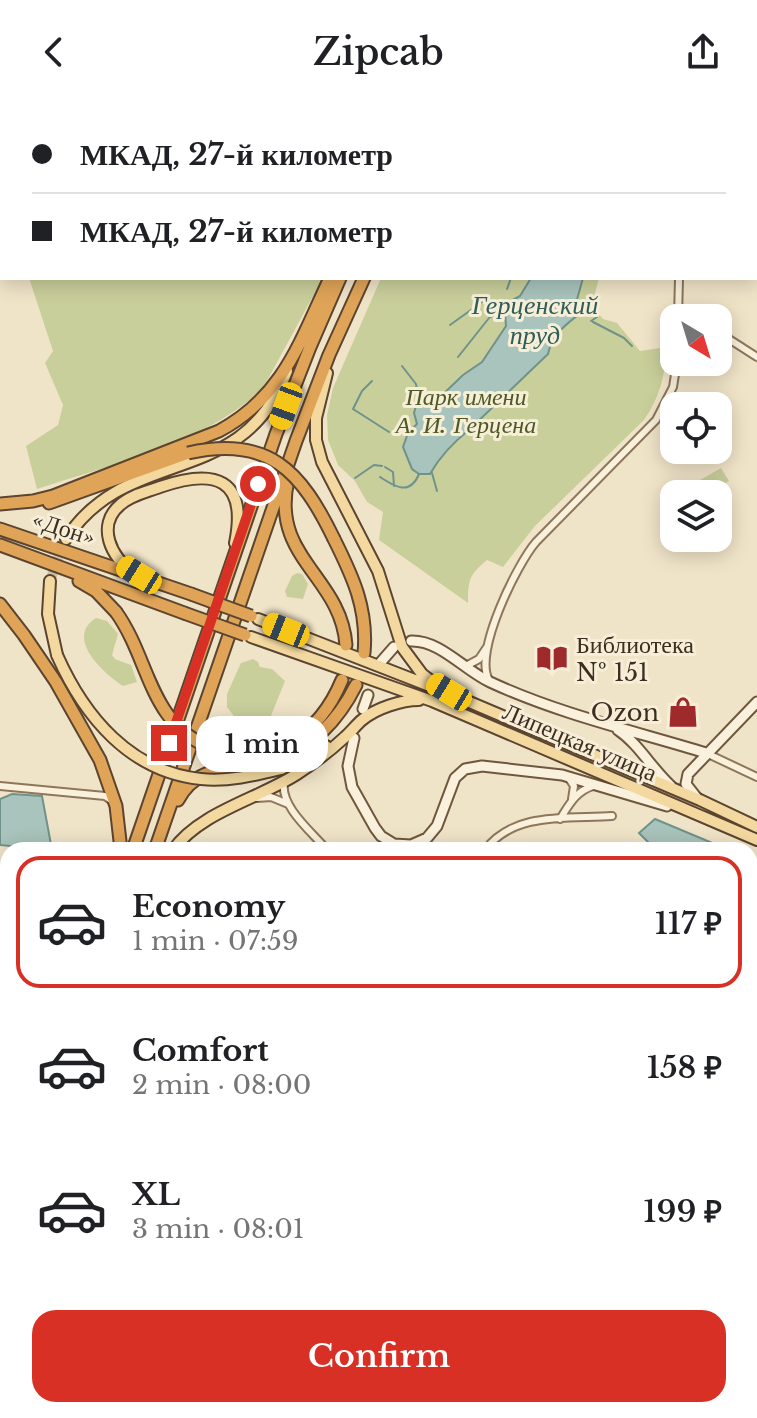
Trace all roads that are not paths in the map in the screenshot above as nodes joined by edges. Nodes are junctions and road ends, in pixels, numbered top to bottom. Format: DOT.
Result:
graph roads {
  1 [pos="329,280"];
  2 [pos="339,280"];
  3 [pos="363,280"];
  4 [pos="679,280"];
  5 [pos="678,304"];
  6 [pos="342,325"];
  7 [pos="732,341"];
  8 [pos="757,357"];
  9 [pos="290,361"];
  10 [pos="675,376"];
  11 [pos="306,414"];
  12 [pos="0,505"];
  13 [pos="0,529"];
  14 [pos="66,539"];
  15 [pos="0,545"];
  16 [pos="231,559"];
  17 [pos="50,565"];
  18 [pos="139,575"];
  19 [pos="50,581"];
  20 [pos="0,604"];
  21 [pos="255,617"];
  22 [pos="248,636"];
  23 [pos="411,641"];
  24 [pos="488,644"];
  25 [pos="346,645"];
  26 [pos="394,647"];
  27 [pos="364,653"];
  28 [pos="380,663"];
  29 [pos="460,665"];
  30 [pos="342,680"];
  31 [pos="492,683"];
  32 [pos="356,685"];
  33 [pos="368,695"];
  34 [pos="453,695"];
  35 [pos="432,701"];
  36 [pos="757,702"];
  37 [pos="363,714"];
  38 [pos="601,722"];
  39 [pos="354,738"];
  40 [pos="706,753"];
  41 [pos="567,777"];
  42 [pos="757,777"];
  43 [pos="284,782"];
  44 [pos="0,786"];
  45 [pos="601,786"];
  46 [pos="677,791"];
  47 [pos="254,798"];
  48 [pos="572,799"];
  49 [pos="700,800"];
  50 [pos="288,804"];
  51 [pos="116,806"];
  52 [pos="700,815"];
  53 [pos="612,816"];
  54 [pos="560,819"];
  55 [pos="757,827"];
  56 [pos="160,837"];
  57 [pos="757,840"];
  58 [pos="120,842"];
  59 [pos="136,842"];
  60 [pos="158,842"];
  61 [pos="181,842"];
  62 [pos="320,842"];
  63 [pos="395,842"];
  64 [pos="420,842"];
  65 [pos="491,842"];
  1 -- 9 [label="highway"];
  2 -- 16 [label="highway"];
  3 -- 6 [label="highway"];
  4 -- 5 [label="street"];
  6 -- 11 [label="highway"];
  6 -- 34 [label="main road"];
  7 -- 8 [label="street"];
  9 -- 12 [label="highway"];
  9 -- 14 [label="main road"];
  10 -- 24 [label="street"];
  11 -- 25 [label="highway"];
  11 -- 56 [label="highway"];
  12 -- 27 [label="highway, bridge"];
  13 -- 18 [label="highway, «Дон»"];
  15 -- 17 [label="highway, «Дон»"];
  16 -- 18 [label="main road"];
  16 -- 59 [label="highway"];
  17 -- 22 [label="highway, «Дон», bridge"];
  17 -- 30 [label="highway, bridge"];
  18 -- 21 [label="highway, «Дон», bridge"];
  19 -- 37 [label="main road, bridge"];
  20 -- 51 [label="highway"];
  21 -- 34 [label="main road, Липецкая улица"];
  22 -- 35 [label="main road, Липецкая улица"];
  23 -- 29 [label="street"];
  24 -- 29 [label="street"];
  24 -- 31 [label="street"];
  26 -- 28 [label="street"];
  29 -- 31 [label="street"];
  31 -- 38 [label="street"];
  32 -- 56 [label="highway"];
  33 -- 37 [label="street"];
  34 -- 46 [label="main road, Липецкая улица"];
  35 -- 37 [label="main road"];
  35 -- 52 [label="main road, Липецкая улица"];
  36 -- 40 [label="street"];
  37 -- 43 [label="main road"];
  38 -- 40 [label="street"];
  38 -- 46 [label="street"];
  39 -- 63 [label="street"];
  40 -- 42 [label="street"];
  40 -- 49 [label="street"];
  41 -- 45 [label="street"];
  41 -- 48 [label="street"];
  41 -- 64 [label="street"];
  43 -- 47 [label="main road"];
  43 -- 50 [label="street"];
  44 -- 51 [label="street"];
  45 -- 48 [label="street"];
  45 -- 52 [label="street"];
  46 -- 49 [label="main road, Липецкая улица"];
  47 -- 50 [label="street"];
  47 -- 61 [label="main road"];
  48 -- 54 [label="street"];
  49 -- 55 [label="main road, Липецкая улица"];
  50 -- 62 [label="street"];
  51 -- 58 [label="highway"];
  52 -- 57 [label="main road, Липецкая улица"];
  53 -- 54 [label="street"];
  54 -- 65 [label="street"];
  56 -- 60 [label="highway"];
}
